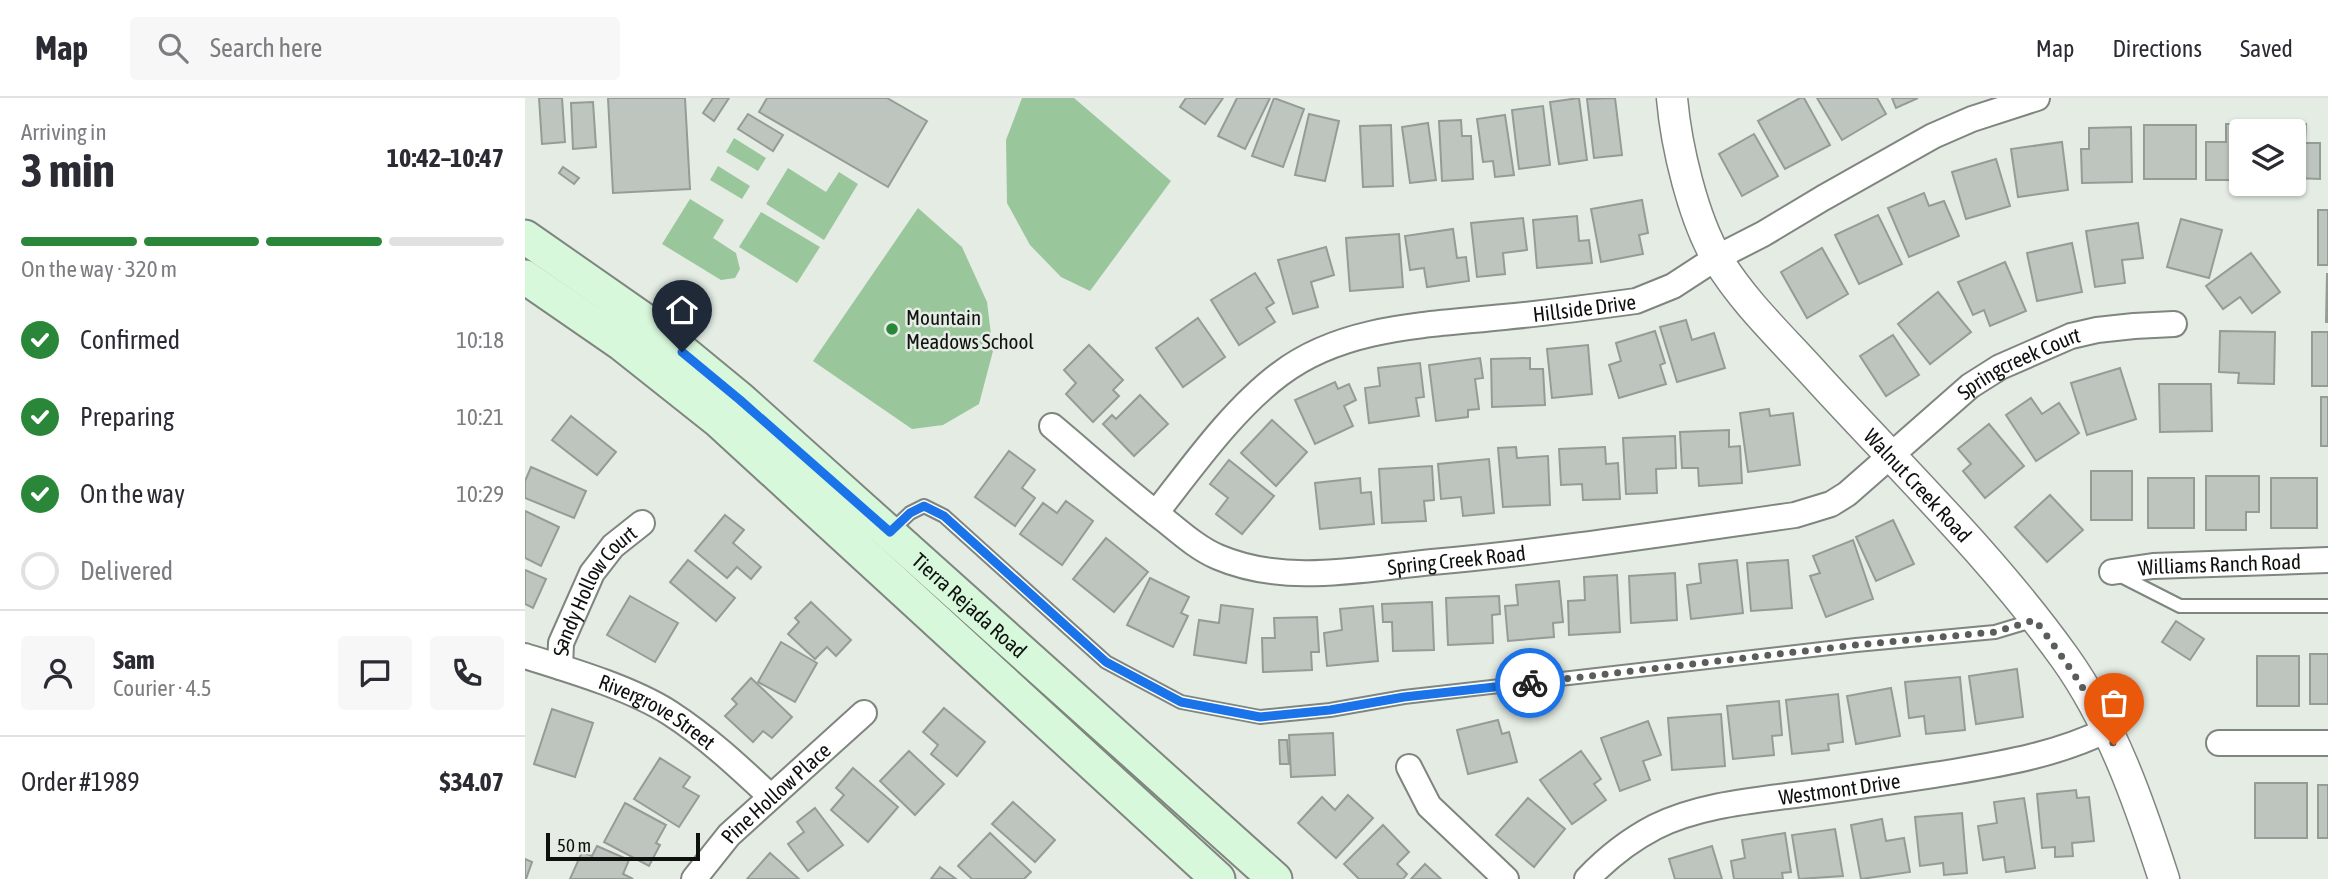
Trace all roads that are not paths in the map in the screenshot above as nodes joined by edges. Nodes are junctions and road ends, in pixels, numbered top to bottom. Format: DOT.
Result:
graph roads {
  1 [pos="1672,98"];
  2 [pos="2037,98"];
  3 [pos="525,237"];
  4 [pos="1716,258"];
  5 [pos="525,277"];
  6 [pos="2174,324"];
  7 [pos="1052,426"];
  8 [pos="1890,458"];
  9 [pos="1156,513"];
  10 [pos="642,523"];
  11 [pos="890,532"];
  12 [pos="2328,560"];
  13 [pos="2112,572"];
  14 [pos="2328,606"];
  15 [pos="2035,620"];
  16 [pos="525,656"];
  17 [pos="560,667"];
  18 [pos="865,713"];
  19 [pos="2107,730"];
  20 [pos="2219,743"];
  21 [pos="2328,743"];
  22 [pos="1409,767"];
  23 [pos="770,796"];
  24 [pos="694,879"];
  25 [pos="1218,879"];
  26 [pos="1275,879"];
  27 [pos="1506,879"];
  28 [pos="1587,879"];
  29 [pos="2164,879"];
  1 -- 4 [label="street, Walnut Creek Road"];
  2 -- 4 [label="street, Hillside Drive"];
  3 -- 11 [label="main road, Tierra Rejada Road"];
  4 -- 8 [label="street, Walnut Creek Road"];
  4 -- 9 [label="street, Hillside Drive"];
  5 -- 25 [label="main road, Tierra Rejada Road"];
  6 -- 8 [label="street, Springcreek Court"];
  7 -- 9 [label="street, Spring Creek Road"];
  8 -- 9 [label="street, Spring Creek Road"];
  8 -- 15 [label="street, Walnut Creek Road"];
  10 -- 17 [label="street, Sandy Hollow Court"];
  11 -- 15 [label="lane"];
  11 -- 26 [label="main road, Tierra Rejada Road"];
  12 -- 13 [label="street, Williams Ranch Road"];
  13 -- 14 [label="lane"];
  15 -- 19 [label="street, Walnut Creek Road"];
  16 -- 17 [label="street, Rivergrove Street"];
  17 -- 23 [label="street, Rivergrove Street"];
  18 -- 23 [label="street, Pine Hollow Place"];
  19 -- 28 [label="street, Westmont Drive"];
  19 -- 29 [label="street, Walnut Creek Road"];
  20 -- 21 [label="street"];
  22 -- 27 [label="street"];
  23 -- 24 [label="street, Pine Hollow Place"];
}
